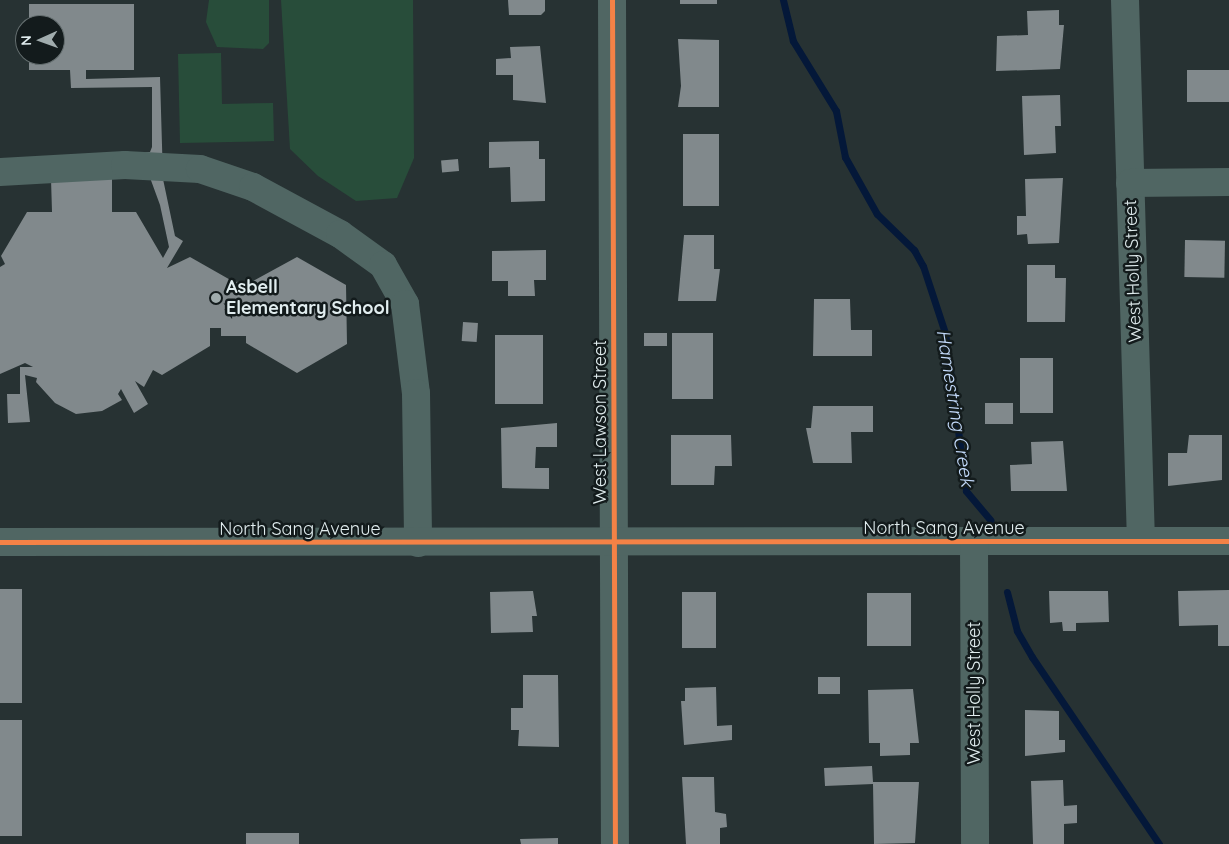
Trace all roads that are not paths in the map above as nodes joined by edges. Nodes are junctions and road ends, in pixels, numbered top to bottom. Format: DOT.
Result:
graph roads {
  1 [pos="612,0"];
  2 [pos="1125,0"];
  3 [pos="0,172"];
  4 [pos="1229,182"];
  5 [pos="1130,184"];
  6 [pos="1140,541"];
  7 [pos="1229,541"];
  8 [pos="0,542"];
  9 [pos="974,542"];
  10 [pos="418,543"];
  11 [pos="614,544"];
  12 [pos="615,844"];
  13 [pos="975,844"];
  1 -- 11 [label="street, West Lawson Street"];
  2 -- 5 [label="street, West Holly Street"];
  3 -- 10 [label="street"];
  4 -- 5 [label="street"];
  5 -- 6 [label="street, West Holly Street"];
  6 -- 7 [label="street, North Sang Avenue"];
  6 -- 9 [label="street, North Sang Avenue"];
  8 -- 10 [label="street, North Sang Avenue"];
  9 -- 11 [label="street, North Sang Avenue"];
  9 -- 13 [label="street, West Holly Street"];
  10 -- 11 [label="street, North Sang Avenue"];
  11 -- 12 [label="street, West Lawson Street"];
}
